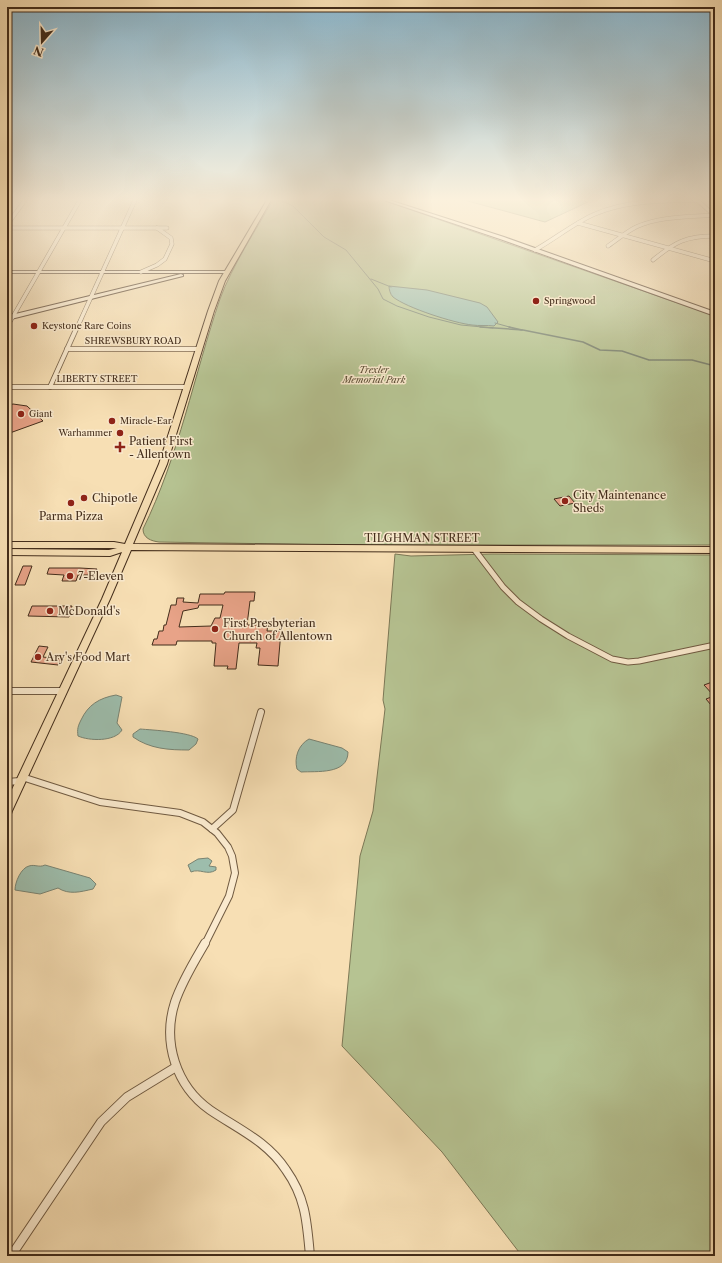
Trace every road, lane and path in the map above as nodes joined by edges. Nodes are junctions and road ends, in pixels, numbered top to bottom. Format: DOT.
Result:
graph roads {
  1 [pos="46,259"];
  2 [pos="108,259"];
  3 [pos="164,259"];
  4 [pos="235,259"];
  5 [pos="559,259"];
  6 [pos="7,272"];
  7 [pos="39,272"];
  8 [pos="102,272"];
  9 [pos="141,272"];
  10 [pos="166,272"];
  11 [pos="194,272"];
  12 [pos="227,272"];
  13 [pos="178,276"];
  14 [pos="90,297"];
  15 [pos="715,314"];
  16 [pos="13,316"];
  17 [pos="7,318"];
  18 [pos="7,327"];
  19 [pos="67,349"];
  20 [pos="199,349"];
  21 [pos="7,387"];
  22 [pos="50,387"];
  23 [pos="187,387"];
  24 [pos="7,545"];
  25 [pos="128,547"];
  26 [pos="474,549"];
  27 [pos="715,550"];
  28 [pos="7,552"];
  29 [pos="715,645"];
  30 [pos="7,690"];
  31 [pos="63,691"];
  32 [pos="261,712"];
  33 [pos="21,779"];
  34 [pos="7,782"];
  35 [pos="7,810"];
  36 [pos="212,829"];
  37 [pos="176,1067"];
  38 [pos="11,1256"];
  39 [pos="310,1256"];
  1 -- 7 [label="street"];
  2 -- 8 [label="street"];
  3 -- 9 [label="street"];
  4 -- 12 [label="main road"];
  5 -- 15 [label="street"];
  6 -- 7 [label="street"];
  7 -- 8 [label="street"];
  7 -- 16 [label="street"];
  8 -- 9 [label="street"];
  8 -- 14 [label="street"];
  9 -- 10 [label="street"];
  10 -- 11 [label="street"];
  10 -- 13 [label="street"];
  11 -- 12 [label="street"];
  11 -- 13 [label="street"];
  12 -- 20 [label="main road"];
  13 -- 14 [label="street"];
  14 -- 16 [label="street"];
  14 -- 19 [label="street"];
  16 -- 17 [label="street"];
  16 -- 18 [label="street"];
  19 -- 20 [label="street, SHREWSBURY ROAD"];
  19 -- 22 [label="street"];
  20 -- 23 [label="main road"];
  21 -- 22 [label="street, LIBERTY STREET"];
  22 -- 23 [label="street, LIBERTY STREET"];
  23 -- 25 [label="main road"];
  24 -- 25 [label="main road, TILGHMAN STREET"];
  25 -- 26 [label="main road, TILGHMAN STREET"];
  25 -- 28 [label="main road, TILGHMAN STREET"];
  25 -- 31 [label="main road"];
  26 -- 27 [label="main road, TILGHMAN STREET"];
  26 -- 29 [label="street"];
  30 -- 31 [label="street"];
  31 -- 33 [label="main road"];
  32 -- 36 [label="street"];
  33 -- 34 [label="street"];
  33 -- 35 [label="main road"];
  33 -- 36 [label="street"];
  36 -- 37 [label="street"];
  37 -- 38 [label="street"];
  37 -- 39 [label="street"];
}
